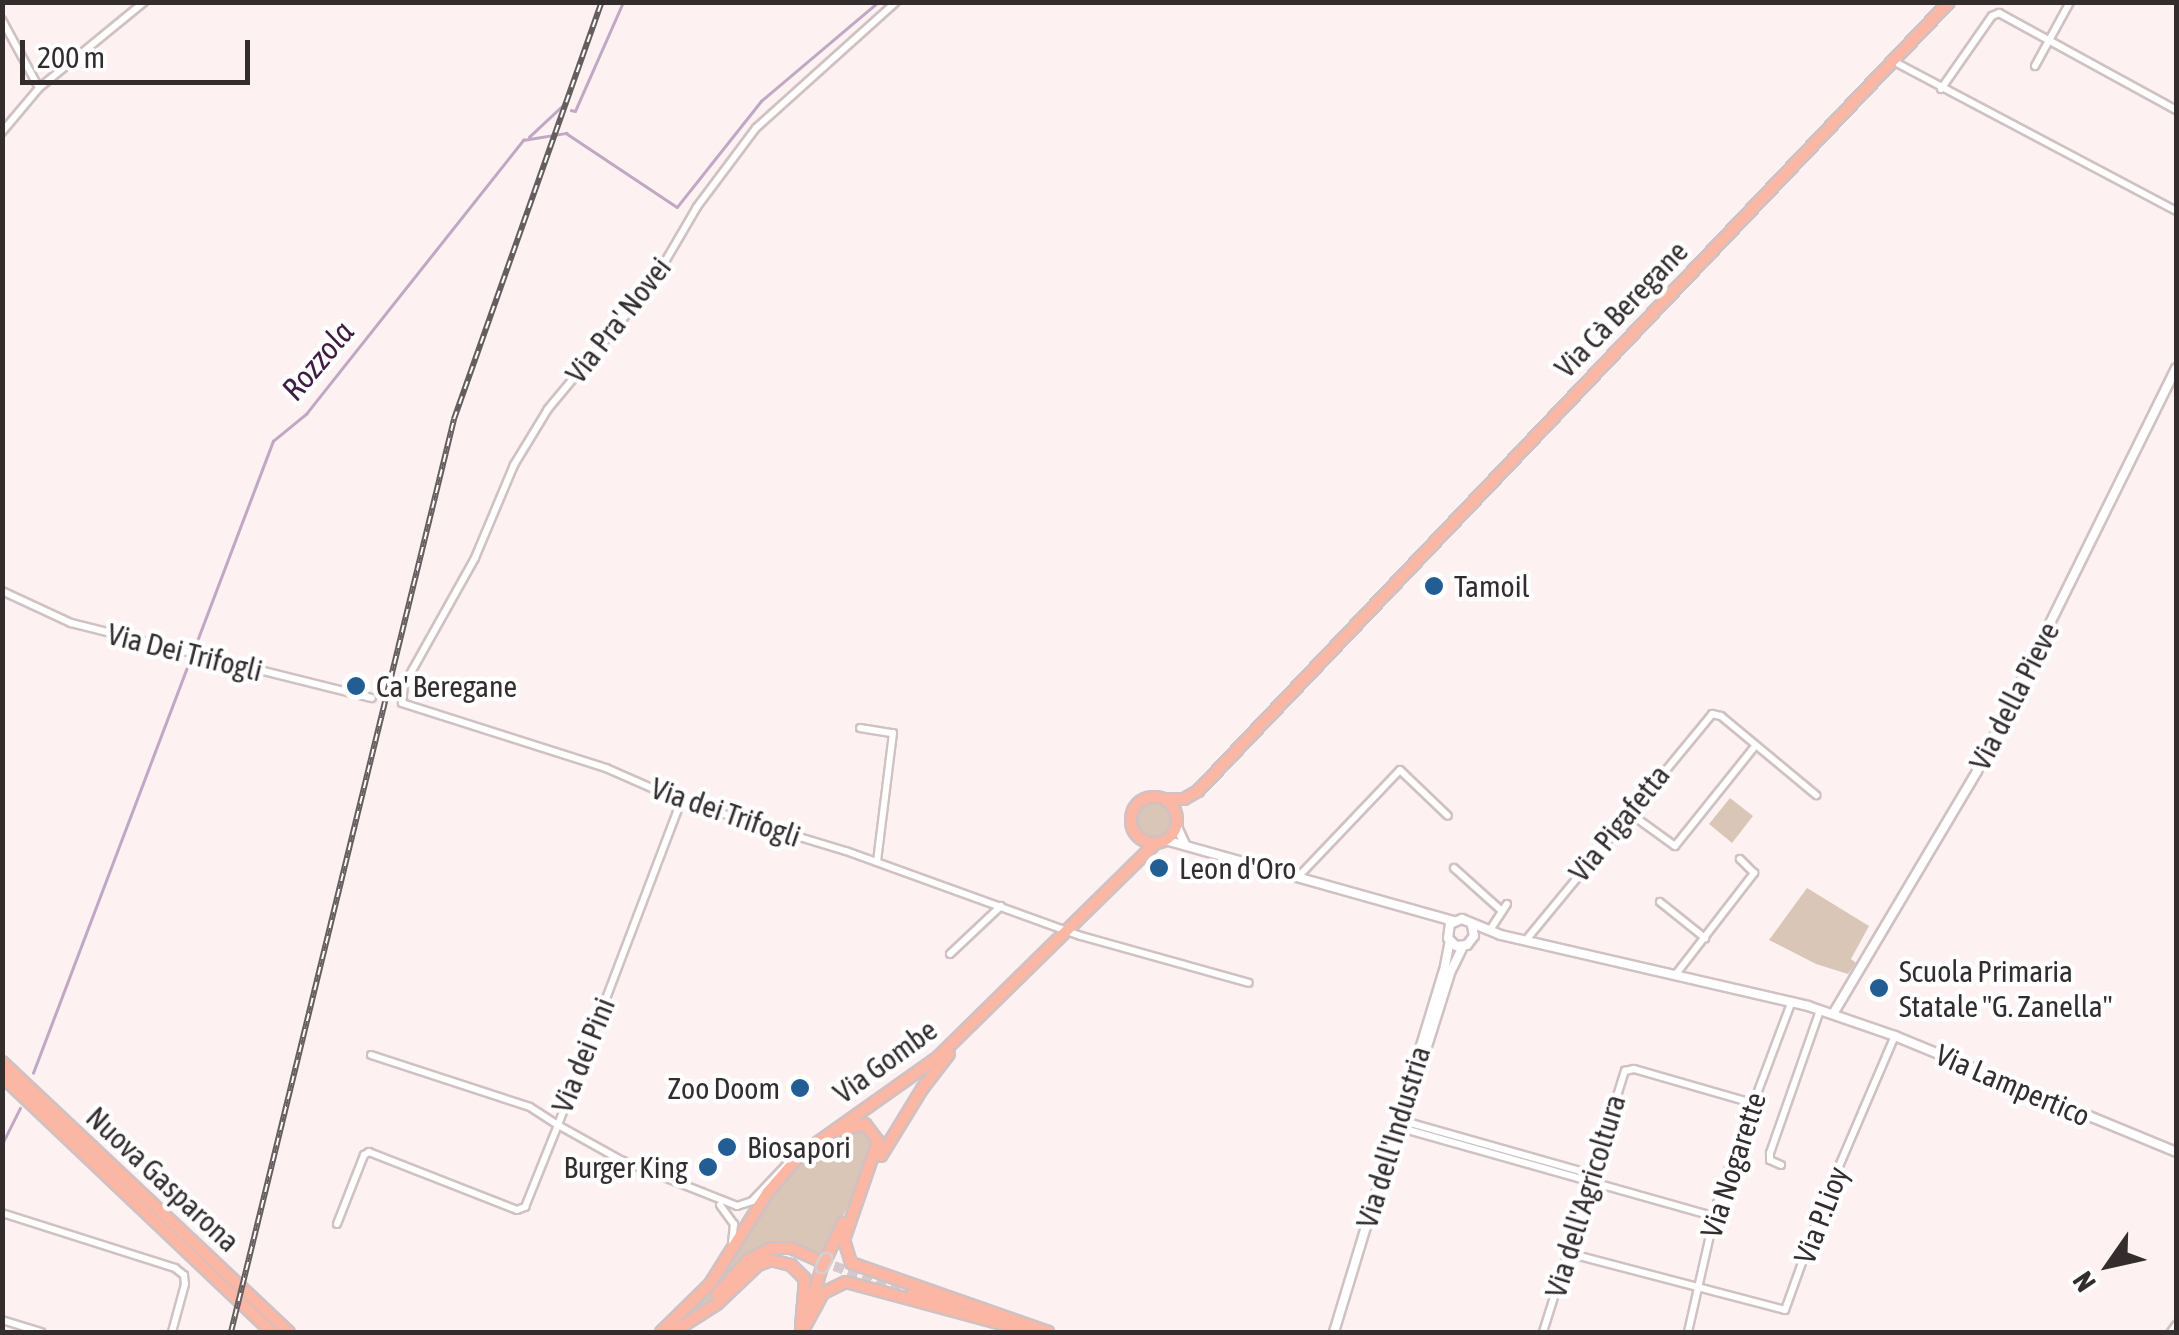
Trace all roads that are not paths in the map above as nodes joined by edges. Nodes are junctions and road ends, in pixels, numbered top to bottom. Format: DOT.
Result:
graph roads {
  1 [pos="144,2"];
  2 [pos="896,2"];
  3 [pos="1949,2"];
  4 [pos="2070,2"];
  5 [pos="2,20"];
  6 [pos="2049,40"];
  7 [pos="1893,61"];
  8 [pos="2035,66"];
  9 [pos="39,88"];
  10 [pos="1941,89"];
  11 [pos="2176,110"];
  12 [pos="2,132"];
  13 [pos="2176,211"];
  14 [pos="2176,368"];
  15 [pos="2,592"];
  16 [pos="404,685"];
  17 [pos="372,698"];
  18 [pos="860,728"];
  19 [pos="1755,746"];
  20 [pos="1198,791"];
  21 [pos="1816,795"];
  22 [pos="1166,799"];
  23 [pos="681,801"];
  24 [pos="1628,812"];
  25 [pos="1448,816"];
  26 [pos="1131,824"];
  27 [pos="1177,824"];
  28 [pos="1161,842"];
  29 [pos="1185,844"];
  30 [pos="1740,859"];
  31 [pos="877,862"];
  32 [pos="1454,868"];
  33 [pos="1125,869"];
  34 [pos="1299,876"];
  35 [pos="1660,902"];
  36 [pos="1001,906"];
  37 [pos="1426,911"];
  38 [pos="1454,921"];
  39 [pos="1472,926"];
  40 [pos="1068,928"];
  41 [pos="1490,930"];
  42 [pos="1501,934"];
  43 [pos="1448,936"];
  44 [pos="1705,938"];
  45 [pos="1526,940"];
  46 [pos="1468,943"];
  47 [pos="950,954"];
  48 [pos="1676,974"];
  49 [pos="1249,982"];
  50 [pos="1792,1001"];
  51 [pos="1820,1010"];
  52 [pos="1833,1014"];
  53 [pos="970,1029"];
  54 [pos="1895,1036"];
  55 [pos="370,1055"];
  56 [pos="2,1062"];
  57 [pos="2,1076"];
  58 [pos="1752,1103"];
  59 [pos="1400,1124"];
  60 [pos="558,1126"];
  61 [pos="2176,1152"];
  62 [pos="800,1155"];
  63 [pos="1781,1165"];
  64 [pos="1590,1177"];
  65 [pos="862,1190"];
  66 [pos="715,1201"];
  67 [pos="2,1213"];
  68 [pos="1713,1216"];
  69 [pos="337,1224"];
  70 [pos="1568,1253"];
  71 [pos="823,1262"];
  72 [pos="722,1268"];
  73 [pos="1696,1288"];
  74 [pos="912,1294"];
  75 [pos="699,1316"];
  76 [pos="2,1320"];
  77 [pos="2176,1325"];
  78 [pos="41,1332"];
  79 [pos="172,1332"];
  80 [pos="272,1332"];
  81 [pos="289,1332"];
  82 [pos="661,1332"];
  83 [pos="674,1332"];
  84 [pos="801,1332"];
  85 [pos="1034,1332"];
  86 [pos="1045,1332"];
  87 [pos="1336,1332"];
  88 [pos="1543,1332"];
  89 [pos="1688,1332"];
  90 [pos="2172,1332"];
  1 -- 9 [label="street"];
  2 -- 16 [label="street, Via Pra' Novei"];
  3 -- 7 [label="main road, Via Cà Beregane"];
  4 -- 6 [label="street"];
  5 -- 9 [label="street"];
  6 -- 8 [label="street"];
  6 -- 10 [label="street"];
  6 -- 11 [label="street"];
  7 -- 10 [label="street"];
  7 -- 20 [label="main road, Via Cà Beregane"];
  9 -- 12 [label="street"];
  10 -- 13 [label="street"];
  14 -- 52 [label="street, Via della Pieve"];
  15 -- 17 [label="street, Via Dei Trifogli"];
  16 -- 23 [label="street, Via dei Trifogli"];
  18 -- 31 [label="street"];
  19 -- 21 [label="street"];
  19 -- 24 [label="street, Via Pigafetta"];
  19 -- 24 [label="street"];
  20 -- 22 [label="main road"];
  20 -- 27 [label="main road"];
  22 -- 26 [label="main road"];
  22 -- 27 [label="main road"];
  23 -- 31 [label="street, Via dei Trifogli"];
  23 -- 60 [label="street, Via dei Pini"];
  24 -- 45 [label="street, Via Pigafetta"];
  25 -- 34 [label="street"];
  26 -- 28 [label="main road"];
  26 -- 33 [label="main road"];
  27 -- 28 [label="main road"];
  27 -- 29 [label="street"];
  28 -- 29 [label="street, Via Lampertico"];
  28 -- 33 [label="main road, Via Gombe"];
  29 -- 34 [label="street, Via Lampertico"];
  30 -- 44 [label="street"];
  31 -- 36 [label="street, Via dei Trifogli"];
  32 -- 41 [label="street"];
  33 -- 40 [label="main road, Via Gombe"];
  34 -- 37 [label="street, Via Lampertico"];
  35 -- 44 [label="street"];
  36 -- 40 [label="street, Via dei Trifogli"];
  36 -- 47 [label="street"];
  37 -- 38 [label="street, Via Lampertico"];
  37 -- 43 [label="street, Via Lampertico"];
  38 -- 39 [label="street, Via Lampertico"];
  38 -- 43 [label="street"];
  39 -- 41 [label="street, Via Lampertico"];
  39 -- 46 [label="street"];
  40 -- 49 [label="street, Via dei Trifogli"];
  40 -- 53 [label="main road, Via Gombe"];
  41 -- 42 [label="street, Via Lampertico"];
  42 -- 45 [label="street, Via Lampertico"];
  42 -- 46 [label="street, Via Lampertico"];
  43 -- 46 [label="street, Via Lampertico"];
  43 -- 59 [label="street, Via dell'Industria"];
  44 -- 48 [label="street"];
  45 -- 48 [label="street, Via Lampertico"];
  46 -- 59 [label="street, Via dell'Industria"];
  48 -- 50 [label="street, Via Lampertico"];
  50 -- 51 [label="street, Via Lampertico"];
  50 -- 58 [label="street, Via Nogarette"];
  51 -- 52 [label="street, Via Lampertico"];
  51 -- 63 [label="street"];
  52 -- 54 [label="street, Via Lampertico"];
  53 -- 62 [label="main road, Via Gombe"];
  53 -- 65 [label="main road"];
  54 -- 61 [label="street, Via Lampertico"];
  54 -- 73 [label="street, Via P.Lioy"];
  55 -- 60 [label="street, Via dei Pini"];
  56 -- 81 [label="main road, Nuova Gasparona"];
  57 -- 80 [label="main road, Nuova Gasparona"];
  58 -- 64 [label="street, Via dell'Agricoltura"];
  58 -- 68 [label="street, Via Nogarette"];
  59 -- 64 [label="street"];
  59 -- 87 [label="street, Via dell'Industria"];
  60 -- 66 [label="street"];
  60 -- 69 [label="street"];
  62 -- 65 [label="main road"];
  62 -- 66 [label="street"];
  62 -- 72 [label="main road, Via Gombe"];
  64 -- 68 [label="street"];
  64 -- 70 [label="street, Via dell'Agricoltura"];
  65 -- 71 [label="main road"];
  65 -- 86 [label="main road"];
  66 -- 72 [label="street"];
  67 -- 79 [label="street"];
  68 -- 73 [label="street, Via Nogarette"];
  70 -- 73 [label="street"];
  70 -- 88 [label="street, Via dell'Agricoltura"];
  71 -- 75 [label="main road"];
  71 -- 84 [label="main road"];
  72 -- 82 [label="main road, Via Gombe"];
  73 -- 89 [label="street, Via Nogarette"];
  74 -- 86 [label="main road"];
  75 -- 83 [label="main road"];
  75 -- 84 [label="main road"];
  76 -- 78 [label="street"];
  77 -- 90 [label="street"];
  84 -- 85 [label="main road"];
}
